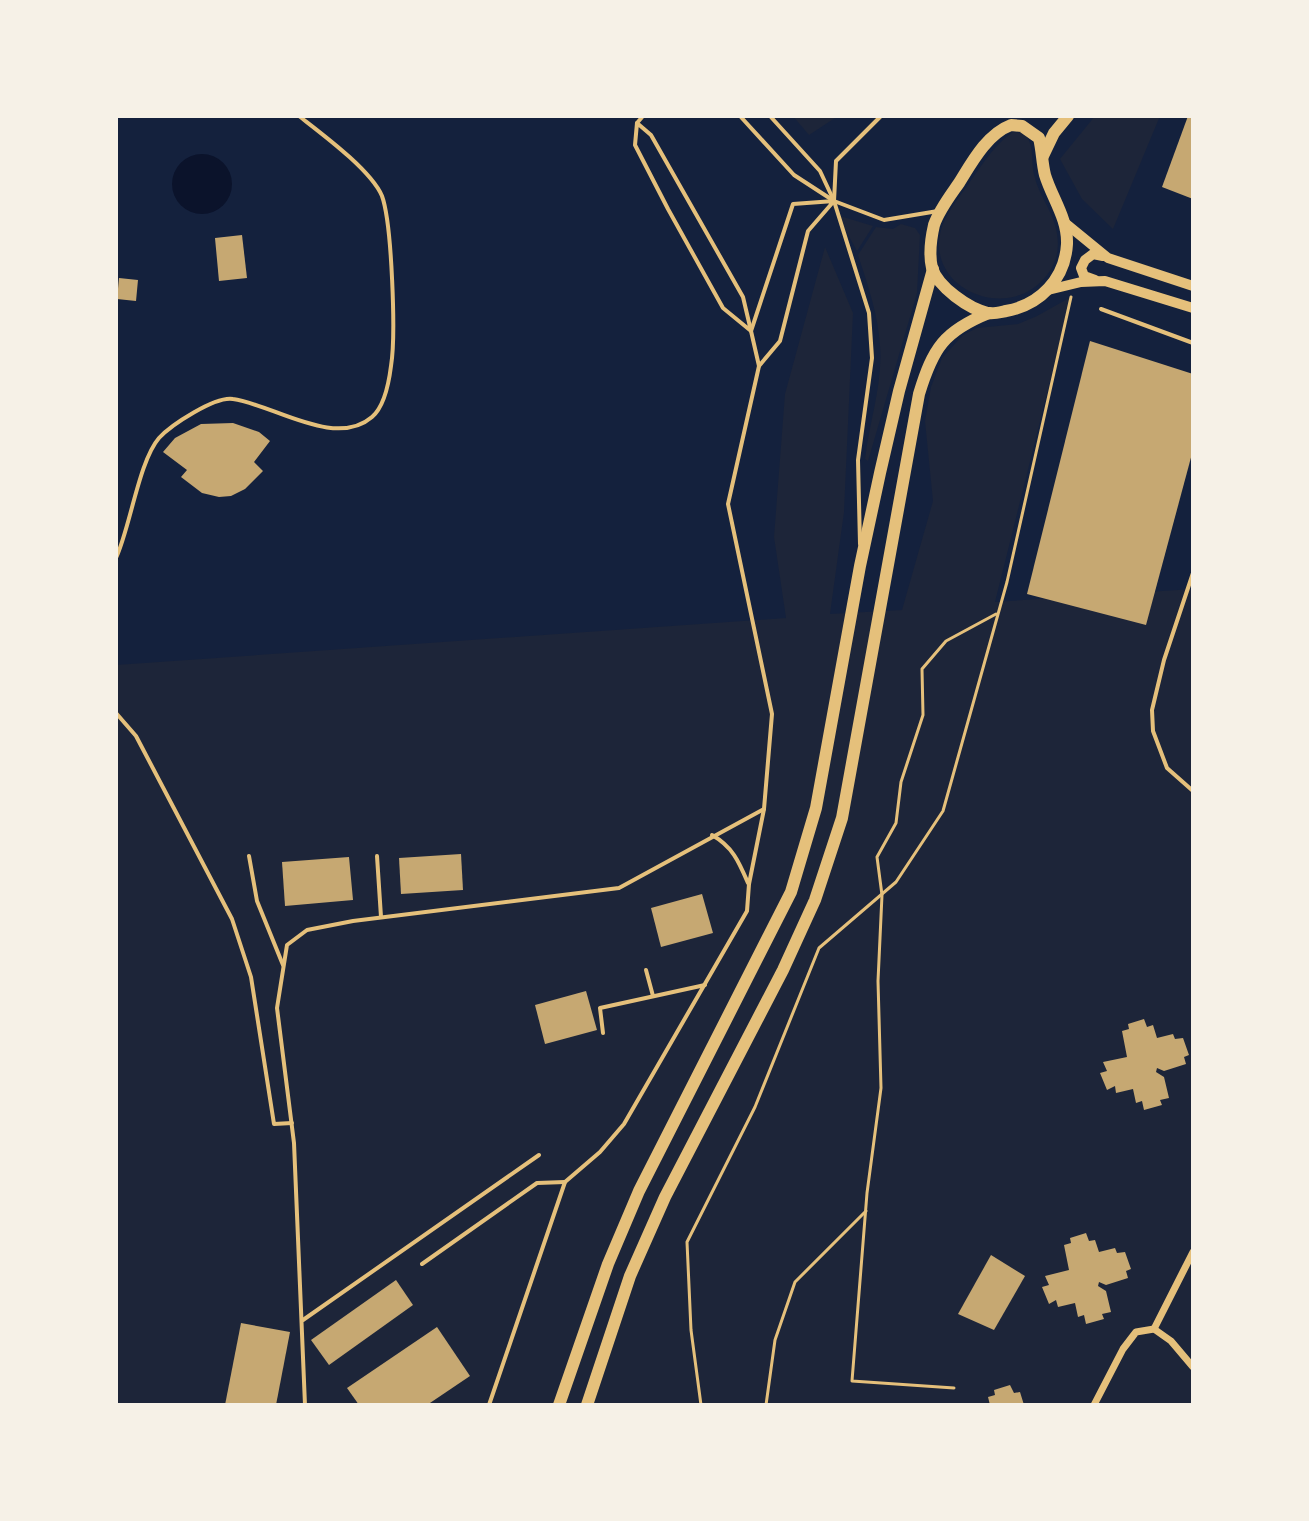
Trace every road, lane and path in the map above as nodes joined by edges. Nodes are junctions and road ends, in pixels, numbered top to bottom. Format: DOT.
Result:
graph roads {
  1 [pos="299,116"];
  2 [pos="643,116"];
  3 [pos="740,116"];
  4 [pos="770,116"];
  5 [pos="881,116"];
  6 [pos="1010,116"];
  7 [pos="1068,116"];
  8 [pos="637,123"];
  9 [pos="993,134"];
  10 [pos="1042,159"];
  11 [pos="834,201"];
  12 [pos="940,211"];
  13 [pos="1064,222"];
  14 [pos="1108,258"];
  15 [pos="933,269"];
  16 [pos="1105,281"];
  17 [pos="1193,286"];
  18 [pos="1048,290"];
  19 [pos="1071,297"];
  20 [pos="1193,308"];
  21 [pos="1101,309"];
  22 [pos="989,313"];
  23 [pos="751,331"];
  24 [pos="1193,343"];
  25 [pos="759,366"];
  26 [pos="116,558"];
  27 [pos="860,566"];
  28 [pos="1193,573"];
  29 [pos="998,613"];
  30 [pos="116,713"];
  31 [pos="1193,791"];
  32 [pos="764,809"];
  33 [pos="712,835"];
  34 [pos="249,856"];
  35 [pos="377,856"];
  36 [pos="749,884"];
  37 [pos="882,895"];
  38 [pos="381,917"];
  39 [pos="283,967"];
  40 [pos="646,970"];
  41 [pos="705,985"];
  42 [pos="653,996"];
  43 [pos="603,1033"];
  44 [pos="292,1123"];
  45 [pos="539,1155"];
  46 [pos="565,1182"];
  47 [pos="866,1211"];
  48 [pos="1193,1252"];
  49 [pos="422,1264"];
  50 [pos="303,1320"];
  51 [pos="1154,1329"];
  52 [pos="1193,1367"];
  53 [pos="954,1388"];
  54 [pos="305,1405"];
  55 [pos="489,1405"];
  56 [pos="559,1405"];
  57 [pos="587,1405"];
  58 [pos="701,1405"];
  59 [pos="766,1405"];
  60 [pos="1094,1405"];
  1 -- 26 [label="lane"];
  2 -- 8 [label="lane"];
  3 -- 11 [label="lane"];
  4 -- 11 [label="lane"];
  5 -- 11 [label="lane"];
  6 -- 9 [label="highway"];
  7 -- 10 [label="highway"];
  8 -- 23 [label="lane"];
  8 -- 23 [label="lane"];
  9 -- 10 [label="highway"];
  9 -- 12 [label="highway"];
  10 -- 13 [label="highway"];
  11 -- 12 [label="lane"];
  11 -- 23 [label="lane"];
  11 -- 25 [label="lane"];
  11 -- 27 [label="lane"];
  12 -- 15 [label="highway"];
  13 -- 14 [label="main road"];
  13 -- 18 [label="highway"];
  14 -- 16 [label="main road"];
  14 -- 17 [label="main road"];
  15 -- 22 [label="highway"];
  15 -- 27 [label="highway"];
  16 -- 18 [label="main road"];
  16 -- 20 [label="main road"];
  18 -- 22 [label="highway"];
  19 -- 29 [label="path"];
  21 -- 24 [label="lane"];
  22 -- 57 [label="highway"];
  23 -- 25 [label="lane"];
  25 -- 32 [label="lane"];
  27 -- 56 [label="highway"];
  28 -- 31 [label="lane"];
  29 -- 37 [label="path"];
  29 -- 37 [label="path"];
  30 -- 44 [label="lane"];
  32 -- 33 [label="lane"];
  32 -- 36 [label="lane"];
  33 -- 36 [label="lane"];
  33 -- 38 [label="lane"];
  34 -- 39 [label="lane"];
  35 -- 38 [label="lane"];
  36 -- 41 [label="lane"];
  37 -- 47 [label="path"];
  37 -- 58 [label="path"];
  38 -- 39 [label="lane"];
  39 -- 44 [label="lane"];
  40 -- 42 [label="lane"];
  41 -- 42 [label="lane"];
  41 -- 46 [label="lane"];
  42 -- 43 [label="lane"];
  44 -- 50 [label="lane"];
  45 -- 50 [label="lane"];
  46 -- 49 [label="lane"];
  46 -- 55 [label="lane"];
  47 -- 53 [label="path"];
  47 -- 59 [label="path"];
  48 -- 51 [label="street"];
  50 -- 54 [label="lane"];
  51 -- 52 [label="street"];
  51 -- 60 [label="street"];
}
